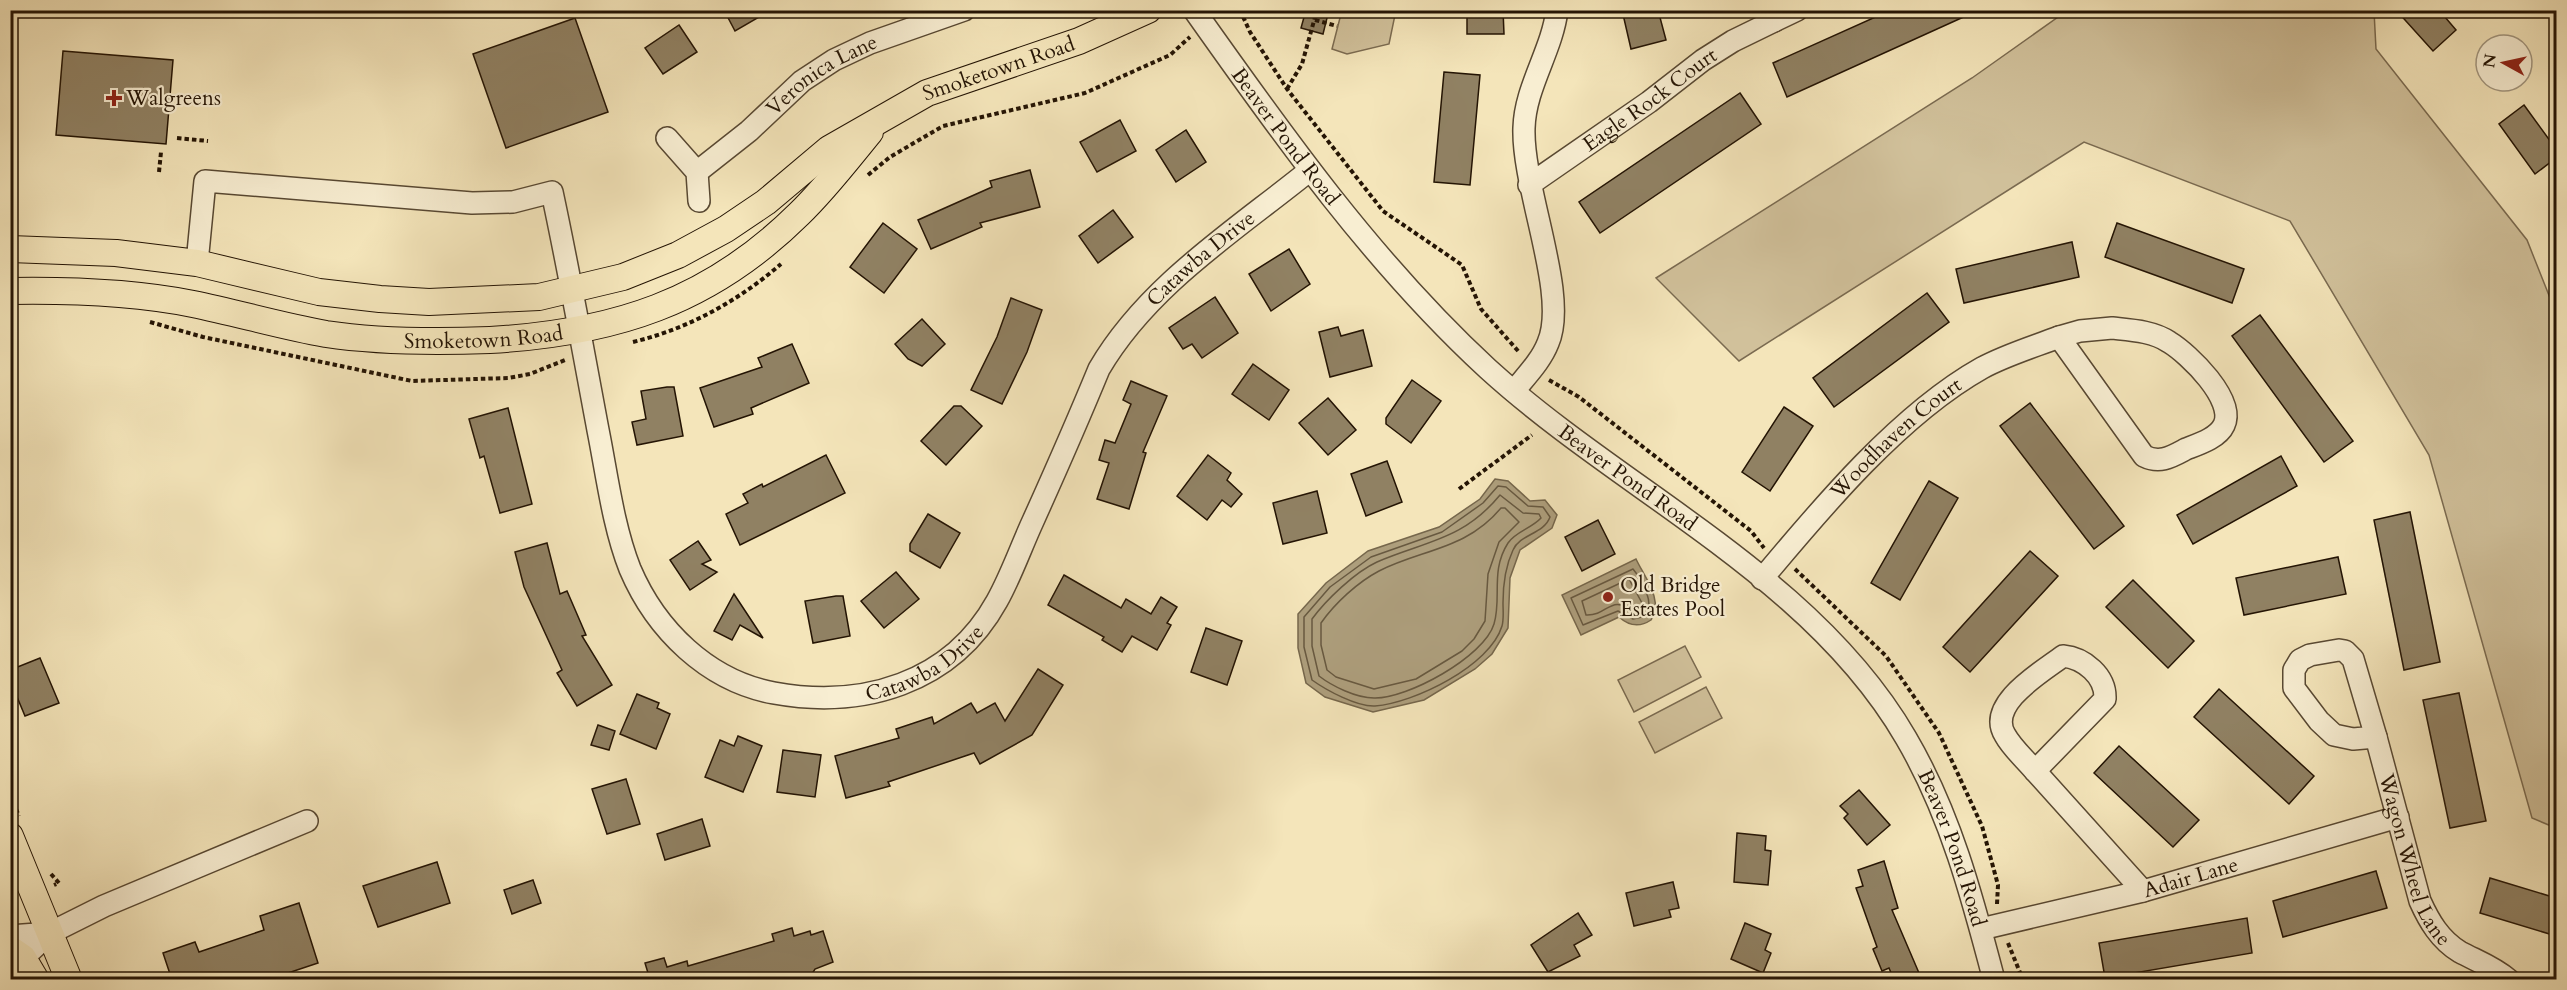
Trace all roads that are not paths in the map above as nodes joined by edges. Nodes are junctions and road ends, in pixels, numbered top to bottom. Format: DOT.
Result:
graph roads {
  1 [pos="964,10"];
  2 [pos="1148,10"];
  3 [pos="1194,10"];
  4 [pos="1557,10"];
  5 [pos="1797,10"];
  6 [pos="1772,16"];
  7 [pos="884,116"];
  8 [pos="667,138"];
  9 [pos="1310,170"];
  10 [pos="697,172"];
  11 [pos="1529,185"];
  12 [pos="699,201"];
  13 [pos="10,249"];
  14 [pos="197,263"];
  15 [pos="573,289"];
  16 [pos="10,291"];
  17 [pos="580,332"];
  18 [pos="2059,338"];
  19 [pos="1514,391"];
  20 [pos="1762,579"];
  21 [pos="2376,737"];
  22 [pos="2035,771"];
  23 [pos="2398,817"];
  24 [pos="307,821"];
  25 [pos="10,836"];
  26 [pos="2143,891"];
  27 [pos="1981,929"];
  28 [pos="50,933"];
  29 [pos="16,964"];
  30 [pos="69,980"];
  31 [pos="1994,980"];
  32 [pos="2509,980"];
  1 -- 10 [label="street, Veronica Lane"];
  2 -- 7 [label="main road, Smoketown Road"];
  3 -- 9 [label="street, Beaver Pond Road"];
  4 -- 11 [label="street"];
  5 -- 6 [label="street, Eagle Rock Court"];
  6 -- 11 [label="street, Eagle Rock Court"];
  7 -- 15 [label="main road, Smoketown Road"];
  7 -- 17 [label="main road, Smoketown Road"];
  8 -- 10 [label="street"];
  9 -- 17 [label="street, Catawba Drive"];
  9 -- 19 [label="street, Beaver Pond Road"];
  10 -- 12 [label="street"];
  11 -- 19 [label="street"];
  13 -- 14 [label="main road, Smoketown Road"];
  14 -- 15 [label="main road, Smoketown Road"];
  14 -- 15 [label="street, Catawba Drive"];
  15 -- 17 [label="street, Catawba Drive"];
  16 -- 17 [label="main road, Smoketown Road"];
  18 -- 18 [label="street, Woodhaven Court"];
  18 -- 20 [label="street, Woodhaven Court"];
  19 -- 20 [label="street, Beaver Pond Road"];
  20 -- 27 [label="street, Beaver Pond Road"];
  21 -- 21 [label="street, Wagon Wheel Lane"];
  21 -- 23 [label="street, Wagon Wheel Lane"];
  22 -- 22 [label="street"];
  22 -- 26 [label="street"];
  23 -- 26 [label="street, Adair Lane"];
  23 -- 32 [label="street, Wagon Wheel Lane"];
  24 -- 28 [label="street"];
  25 -- 28 [label="main road"];
  26 -- 27 [label="street, Adair Lane"];
  27 -- 31 [label="street, Beaver Pond Road"];
  28 -- 29 [label="street"];
  28 -- 30 [label="main road"];
}
